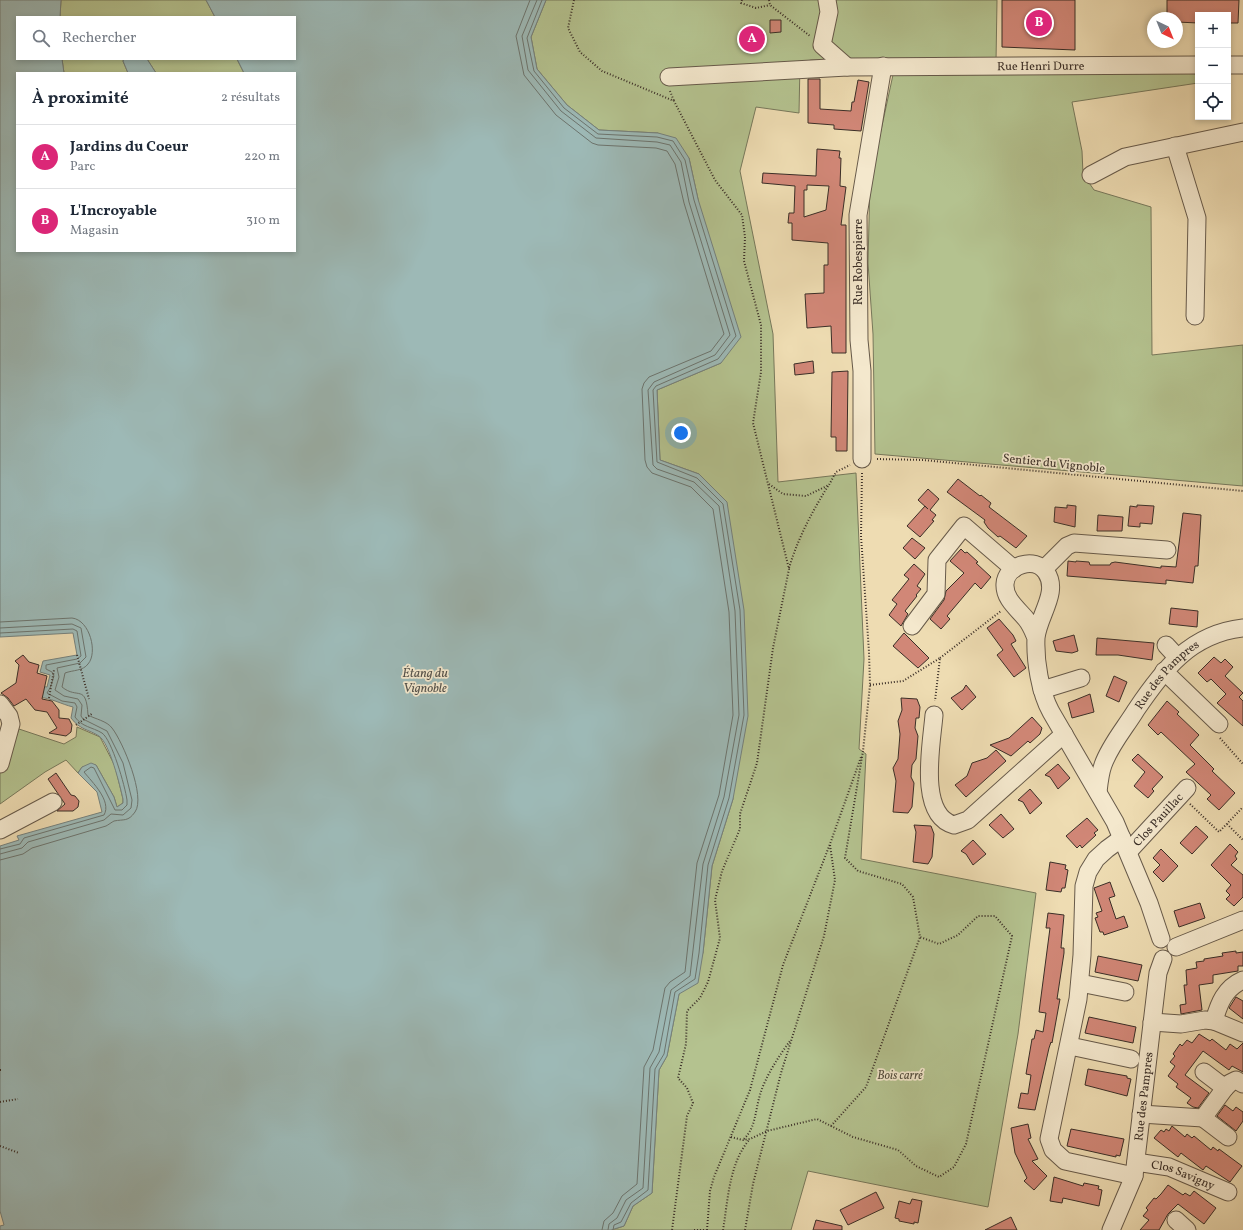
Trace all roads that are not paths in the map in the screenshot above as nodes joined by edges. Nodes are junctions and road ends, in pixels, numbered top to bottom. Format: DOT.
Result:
graph roads {
  1 [pos="827,0"];
  2 [pos="1195,65"];
  3 [pos="1231,65"];
  4 [pos="1243,65"];
  5 [pos="883,66"];
  6 [pos="847,67"];
  7 [pos="669,76"];
  8 [pos="1243,132"];
  9 [pos="1175,146"];
  10 [pos="1091,176"];
  11 [pos="1195,316"];
  12 [pos="862,459"];
  13 [pos="1167,550"];
  14 [pos="1014,569"];
  15 [pos="1044,569"];
  16 [pos="912,626"];
  17 [pos="1243,628"];
  18 [pos="1036,638"];
  19 [pos="1164,671"];
  20 [pos="1081,678"];
  21 [pos="1042,690"];
  22 [pos="0,704"];
  23 [pos="934,715"];
  24 [pos="1219,724"];
  25 [pos="1064,734"];
  26 [pos="1111,747"];
  27 [pos="1076,754"];
  28 [pos="0,764"];
  29 [pos="1098,792"];
  30 [pos="1184,792"];
  31 [pos="53,802"];
  32 [pos="0,830"];
  33 [pos="1125,845"];
  34 [pos="1243,920"];
  35 [pos="1161,939"];
  36 [pos="1176,947"];
  37 [pos="1163,959"];
  38 [pos="1243,980"];
  39 [pos="1080,983"];
  40 [pos="1125,992"];
  41 [pos="1214,1021"];
  42 [pos="1152,1022"];
  43 [pos="1243,1033"];
  44 [pos="1070,1046"];
  45 [pos="1131,1059"];
  46 [pos="1204,1072"];
  47 [pos="1243,1084"];
  48 [pos="1225,1088"];
  49 [pos="1141,1114"];
  50 [pos="1203,1118"];
  51 [pos="1228,1137"];
  52 [pos="1135,1169"];
  53 [pos="1228,1192"];
  54 [pos="1111,1230"];
  1 -- 6 [label="street"];
  2 -- 5 [label="street, Rue Henri Durre"];
  3 -- 4 [label="street"];
  5 -- 6 [label="street, Rue Henri Durre"];
  5 -- 12 [label="street, Rue Robespierre"];
  6 -- 7 [label="street, Rue Henri Durre"];
  8 -- 9 [label="street"];
  9 -- 10 [label="street"];
  9 -- 11 [label="street"];
  13 -- 15 [label="street"];
  14 -- 15 [label="street"];
  14 -- 16 [label="street"];
  14 -- 18 [label="street"];
  15 -- 18 [label="street"];
  17 -- 19 [label="street, Rue des Pampres"];
  18 -- 21 [label="street"];
  19 -- 24 [label="street"];
  19 -- 26 [label="street, Rue des Pampres"];
  20 -- 21 [label="street"];
  21 -- 25 [label="street"];
  22 -- 28 [label="street"];
  23 -- 25 [label="street"];
  25 -- 27 [label="street"];
  26 -- 27 [label="street"];
  26 -- 29 [label="street, Rue des Pampres"];
  27 -- 29 [label="street"];
  29 -- 33 [label="street"];
  30 -- 33 [label="street, Clos Pauillac"];
  31 -- 32 [label="street"];
  33 -- 35 [label="street"];
  33 -- 39 [label="street, Clos Pauillac"];
  34 -- 36 [label="street"];
  35 -- 36 [label="street"];
  35 -- 37 [label="street"];
  36 -- 37 [label="street"];
  37 -- 42 [label="street, Rue des Pampres"];
  38 -- 41 [label="street"];
  39 -- 40 [label="street"];
  39 -- 44 [label="street, Clos Pauillac"];
  41 -- 42 [label="street"];
  41 -- 43 [label="street"];
  42 -- 49 [label="street, Rue des Pampres"];
  44 -- 45 [label="street"];
  44 -- 52 [label="street, Clos Savigny"];
  46 -- 48 [label="street"];
  47 -- 48 [label="street"];
  48 -- 50 [label="street"];
  49 -- 50 [label="street"];
  49 -- 52 [label="street, Rue des Pampres"];
  50 -- 51 [label="street"];
  52 -- 53 [label="street, Clos Savigny"];
  52 -- 54 [label="street, Rue des Pampres"];
}
